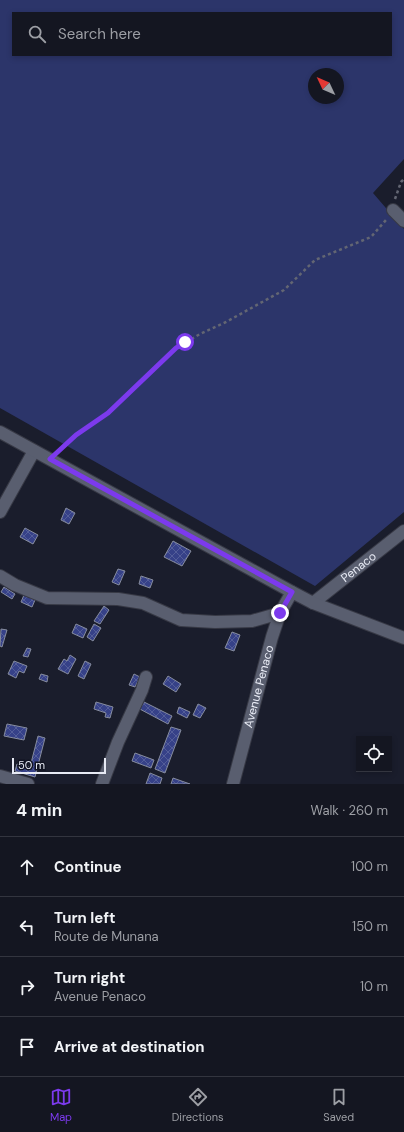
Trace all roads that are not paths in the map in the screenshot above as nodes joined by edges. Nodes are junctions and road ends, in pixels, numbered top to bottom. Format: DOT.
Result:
graph roads {
  1 [pos="393,210"];
  2 [pos="404,220"];
  3 [pos="0,432"];
  4 [pos="34,452"];
  5 [pos="0,512"];
  6 [pos="404,531"];
  7 [pos="0,576"];
  8 [pos="292,592"];
  9 [pos="313,603"];
  10 [pos="280,613"];
  11 [pos="404,638"];
  12 [pos="146,677"];
  13 [pos="0,776"];
  14 [pos="28,784"];
  15 [pos="102,784"];
  16 [pos="233,784"];
  1 -- 2 [label="street"];
  3 -- 4 [label="street"];
  4 -- 5 [label="street"];
  4 -- 8 [label="street"];
  6 -- 9 [label="street, Penaco"];
  7 -- 10 [label="street"];
  8 -- 9 [label="street"];
  8 -- 10 [label="street, Avenue Penaco"];
  9 -- 11 [label="street"];
  10 -- 16 [label="street, Avenue Penaco"];
  12 -- 15 [label="street"];
  13 -- 14 [label="street"];
}
